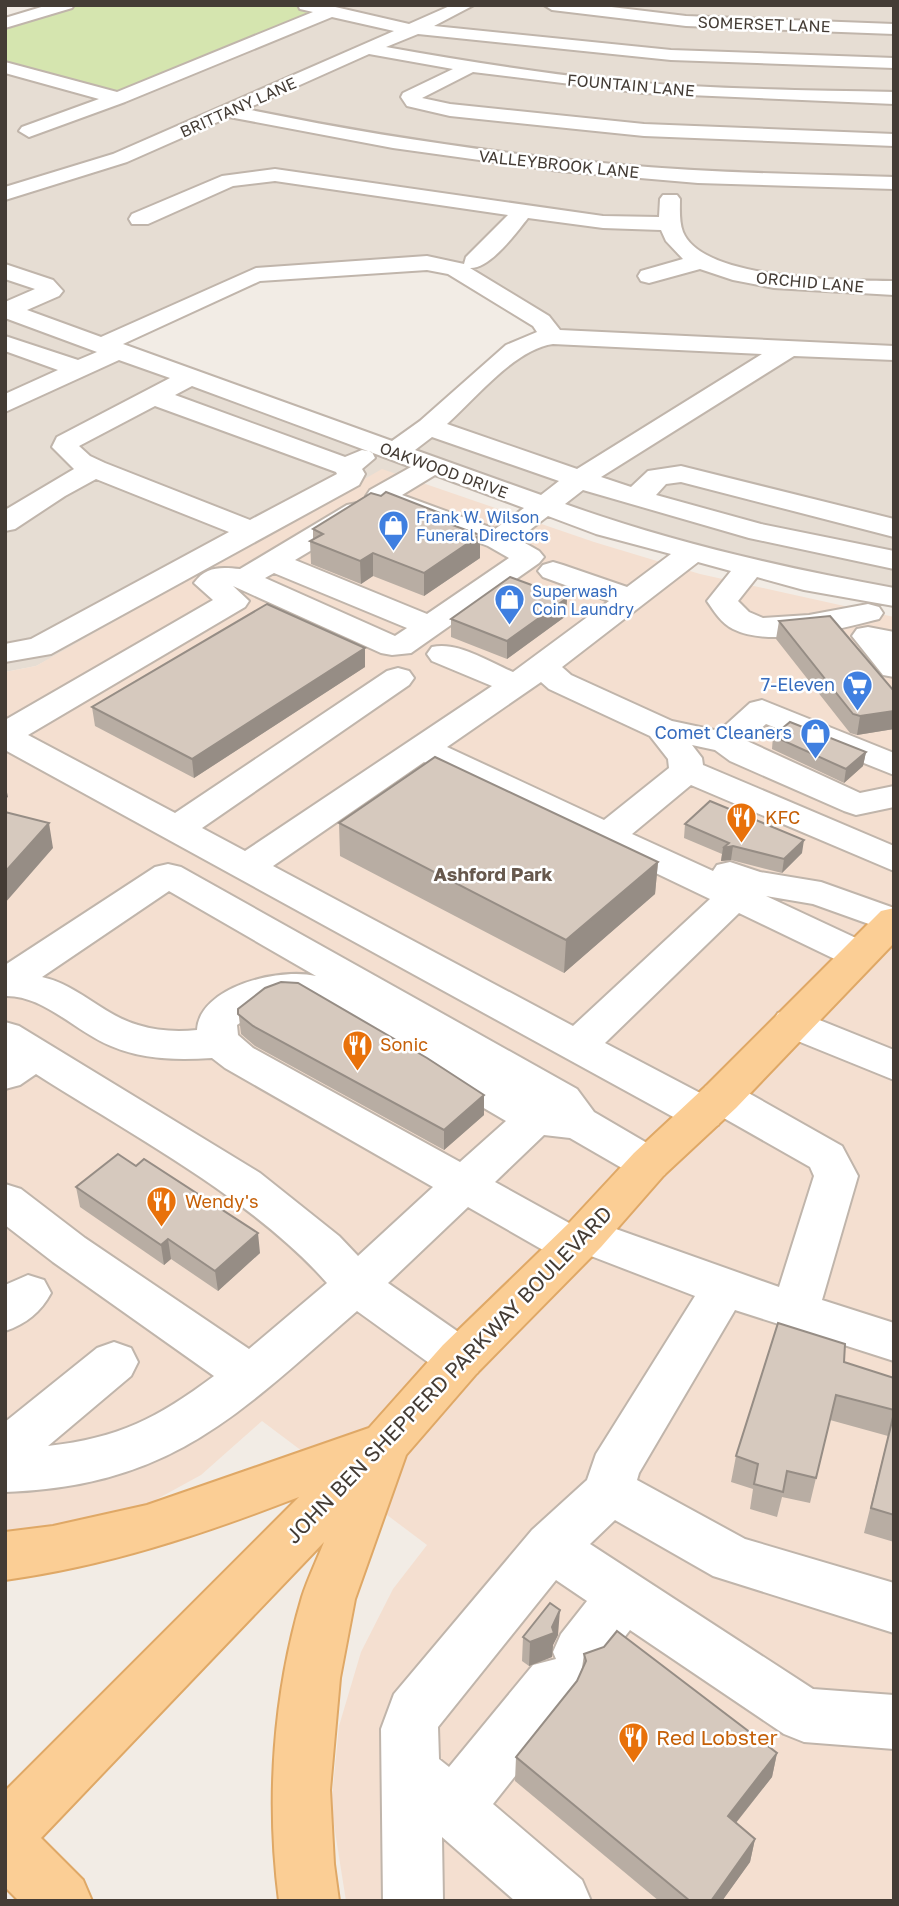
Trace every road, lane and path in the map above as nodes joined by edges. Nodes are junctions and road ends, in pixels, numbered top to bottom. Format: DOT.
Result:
graph roads {
  1 [pos="66,5"];
  2 [pos="304,5"];
  3 [pos="466,5"];
  4 [pos="552,5"];
  5 [pos="331,11"];
  6 [pos="5,23"];
  7 [pos="416,29"];
  8 [pos="894,29"];
  9 [pos="370,49"];
  10 [pos="894,63"];
  11 [pos="470,66"];
  12 [pos="5,67"];
  13 [pos="118,98"];
  14 [pos="894,98"];
  15 [pos="228,111"];
  16 [pos="5,124"];
  17 [pos="30,132"];
  18 [pos="57,139"];
  19 [pos="894,140"];
  20 [pos="5,141"];
  21 [pos="82,147"];
  22 [pos="436,150"];
  23 [pos="120,158"];
  24 [pos="673,175"];
  25 [pos="894,183"];
  26 [pos="379,191"];
  27 [pos="5,194"];
  28 [pos="339,206"];
  29 [pos="522,211"];
  30 [pos="140,219"];
  31 [pos="670,224"];
  32 [pos="702,261"];
  33 [pos="474,262"];
  34 [pos="5,271"];
  35 [pos="649,276"];
  36 [pos="894,288"];
  37 [pos="6,310"];
  38 [pos="553,337"];
  39 [pos="5,343"];
  40 [pos="110,348"];
  41 [pos="789,348"];
  42 [pos="894,353"];
  43 [pos="79,369"];
  44 [pos="191,377"];
  45 [pos="155,397"];
  46 [pos="5,404"];
  47 [pos="429,427"];
  48 [pos="387,450"];
  49 [pos="432,466"];
  50 [pos="347,467"];
  51 [pos="95,469"];
  52 [pos="580,480"];
  53 [pos="380,496"];
  54 [pos="637,497"];
  55 [pos="545,507"];
  56 [pos="5,523"];
  57 [pos="894,528"];
  58 [pos="252,531"];
  59 [pos="757,531"];
  60 [pos="498,540"];
  61 [pos="692,552"];
  62 [pos="894,560"];
  63 [pos="273,562"];
  64 [pos="541,565"];
  65 [pos="738,565"];
  66 [pos="245,578"];
  67 [pos="631,599"];
  68 [pos="879,616"];
  69 [pos="436,640"];
  70 [pos="5,653"];
  71 [pos="399,662"];
  72 [pos="894,668"];
  73 [pos="529,676"];
  74 [pos="662,729"];
  75 [pos="5,735"];
  76 [pos="726,741"];
  77 [pos="422,748"];
  78 [pos="894,765"];
  79 [pos="687,771"];
  80 [pos="894,796"];
  81 [pos="176,829"];
  82 [pos="615,829"];
  83 [pos="894,860"];
  84 [pos="246,867"];
  85 [pos="735,896"];
  86 [pos="892,923"];
  87 [pos="859,955"];
  88 [pos="6,982"];
  89 [pos="792,1023"];
  90 [pos="220,1043"];
  91 [pos="577,1046"];
  92 [pos="15,1055"];
  93 [pos="894,1066"];
  94 [pos="712,1105"];
  95 [pos="535,1119"];
  96 [pos="579,1123"];
  97 [pos="649,1164"];
  98 [pos="465,1185"];
  99 [pos="5,1201"];
  100 [pos="579,1240"];
  101 [pos="356,1285"];
  102 [pos="724,1288"];
  103 [pos="795,1311"];
  104 [pos="894,1342"];
  105 [pos="460,1359"];
  106 [pos="114,1362"];
  107 [pos="249,1375"];
  108 [pos="386,1443"];
  109 [pos="5,1452"];
  110 [pos="5,1470"];
  111 [pos="610,1491"];
  112 [pos="551,1547"];
  113 [pos="5,1556"];
  114 [pos="624,1595"];
  115 [pos="894,1608"];
  116 [pos="894,1722"];
  117 [pos="432,1791"];
  118 [pos="5,1833"];
  119 [pos="5,1845"];
  120 [pos="62,1901"];
  121 [pos="309,1901"];
  122 [pos="413,1901"];
  123 [pos="561,1901"];
  1 -- 6 [label="street"];
  2 -- 5 [label="street"];
  3 -- 7 [label="street, BRITTANY LANE"];
  4 -- 8 [label="street, SOMERSET LANE"];
  5 -- 7 [label="street"];
  5 -- 13 [label="street"];
  7 -- 9 [label="street, BRITTANY LANE"];
  7 -- 10 [label="street"];
  9 -- 11 [label="street, FOUNTAIN LANE"];
  9 -- 15 [label="street, BRITTANY LANE"];
  11 -- 14 [label="street, FOUNTAIN LANE"];
  11 -- 19 [label="street"];
  12 -- 13 [label="street"];
  13 -- 17 [label="street"];
  15 -- 22 [label="street, VALLEYBROOK LANE"];
  15 -- 23 [label="street, BRITTANY LANE"];
  16 -- 17 [label="street"];
  17 -- 18 [label="street"];
  17 -- 20 [label="street"];
  21 -- 23 [label="street"];
  22 -- 24 [label="street, VALLEYBROOK LANE"];
  22 -- 26 [label="street"];
  23 -- 27 [label="street, BRITTANY LANE"];
  24 -- 25 [label="street, VALLEYBROOK LANE"];
  24 -- 31 [label="street"];
  26 -- 28 [label="street"];
  26 -- 29 [label="street"];
  26 -- 30 [label="street"];
  29 -- 31 [label="street"];
  29 -- 33 [label="street"];
  31 -- 32 [label="street, ORCHID LANE"];
  32 -- 35 [label="street"];
  32 -- 36 [label="street, ORCHID LANE"];
  34 -- 37 [label="street"];
  37 -- 40 [label="street, OAKWOOD DRIVE"];
  38 -- 40 [label="street"];
  38 -- 41 [label="street"];
  38 -- 47 [label="street"];
  39 -- 43 [label="street"];
  40 -- 43 [label="street"];
  40 -- 44 [label="street, OAKWOOD DRIVE"];
  41 -- 42 [label="street"];
  41 -- 52 [label="street"];
  43 -- 46 [label="street"];
  44 -- 45 [label="street"];
  44 -- 48 [label="street, OAKWOOD DRIVE"];
  45 -- 50 [label="street"];
  45 -- 51 [label="street"];
  47 -- 48 [label="street"];
  47 -- 52 [label="street"];
  48 -- 49 [label="street, OAKWOOD DRIVE"];
  48 -- 50 [label="street"];
  49 -- 53 [label="street"];
  49 -- 55 [label="street, OAKWOOD DRIVE"];
  50 -- 58 [label="street"];
  51 -- 56 [label="street"];
  51 -- 58 [label="street"];
  52 -- 54 [label="street"];
  52 -- 55 [label="street"];
  53 -- 60 [label="street"];
  53 -- 63 [label="street"];
  54 -- 57 [label="street"];
  54 -- 59 [label="street"];
  55 -- 60 [label="street"];
  55 -- 61 [label="street, OAKWOOD DRIVE"];
  58 -- 70 [label="street"];
  59 -- 62 [label="street"];
  59 -- 65 [label="street"];
  60 -- 64 [label="street"];
  61 -- 65 [label="street, OAKWOOD DRIVE"];
  61 -- 67 [label="street"];
  63 -- 66 [label="street"];
  63 -- 69 [label="street"];
  64 -- 67 [label="street"];
  64 -- 69 [label="street"];
  65 -- 68 [label="street, OAKWOOD DRIVE"];
  65 -- 68 [label="street"];
  66 -- 71 [label="street"];
  66 -- 75 [label="street"];
  67 -- 73 [label="street"];
  68 -- 72 [label="street"];
  69 -- 71 [label="street"];
  69 -- 73 [label="street"];
  71 -- 81 [label="street"];
  73 -- 74 [label="street"];
  73 -- 77 [label="street"];
  74 -- 76 [label="street"];
  74 -- 79 [label="street"];
  75 -- 81 [label="street"];
  76 -- 78 [label="street"];
  76 -- 80 [label="street"];
  77 -- 82 [label="street"];
  77 -- 84 [label="street"];
  79 -- 82 [label="street"];
  79 -- 83 [label="street"];
  81 -- 84 [label="street"];
  82 -- 85 [label="street"];
  82 -- 86 [label="street"];
  84 -- 91 [label="street"];
  85 -- 87 [label="street"];
  85 -- 91 [label="street"];
  86 -- 87 [label="main road, JOHN BEN SHEPPERD PARKWAY BOULEVARD"];
  87 -- 89 [label="main road, JOHN BEN SHEPPERD PARKWAY BOULEVARD"];
  88 -- 90 [label="street"];
  88 -- 96 [label="street"];
  89 -- 93 [label="street"];
  89 -- 94 [label="main road, JOHN BEN SHEPPERD PARKWAY BOULEVARD"];
  90 -- 95 [label="street"];
  90 -- 98 [label="street"];
  91 -- 94 [label="street"];
  92 -- 101 [label="street"];
  94 -- 97 [label="main road, JOHN BEN SHEPPERD PARKWAY BOULEVARD"];
  94 -- 103 [label="street"];
  95 -- 96 [label="street"];
  95 -- 98 [label="street"];
  96 -- 97 [label="street"];
  97 -- 100 [label="main road, JOHN BEN SHEPPERD PARKWAY BOULEVARD"];
  98 -- 100 [label="street"];
  98 -- 101 [label="street"];
  99 -- 107 [label="street"];
  100 -- 102 [label="street"];
  100 -- 105 [label="main road, JOHN BEN SHEPPERD PARKWAY BOULEVARD"];
  101 -- 105 [label="street"];
  101 -- 107 [label="street"];
  102 -- 103 [label="street"];
  102 -- 111 [label="street"];
  103 -- 104 [label="street"];
  105 -- 108 [label="main road, JOHN BEN SHEPPERD PARKWAY BOULEVARD"];
  106 -- 109 [label="street"];
  107 -- 110 [label="street"];
  108 -- 113 [label="main road"];
  108 -- 118 [label="main road, JOHN BEN SHEPPERD PARKWAY BOULEVARD"];
  108 -- 121 [label="main road"];
  111 -- 112 [label="street"];
  111 -- 115 [label="street"];
  112 -- 114 [label="street"];
  112 -- 117 [label="street"];
  114 -- 116 [label="street"];
  114 -- 117 [label="street"];
  117 -- 122 [label="street"];
  117 -- 123 [label="street"];
  119 -- 120 [label="main road"];
}
